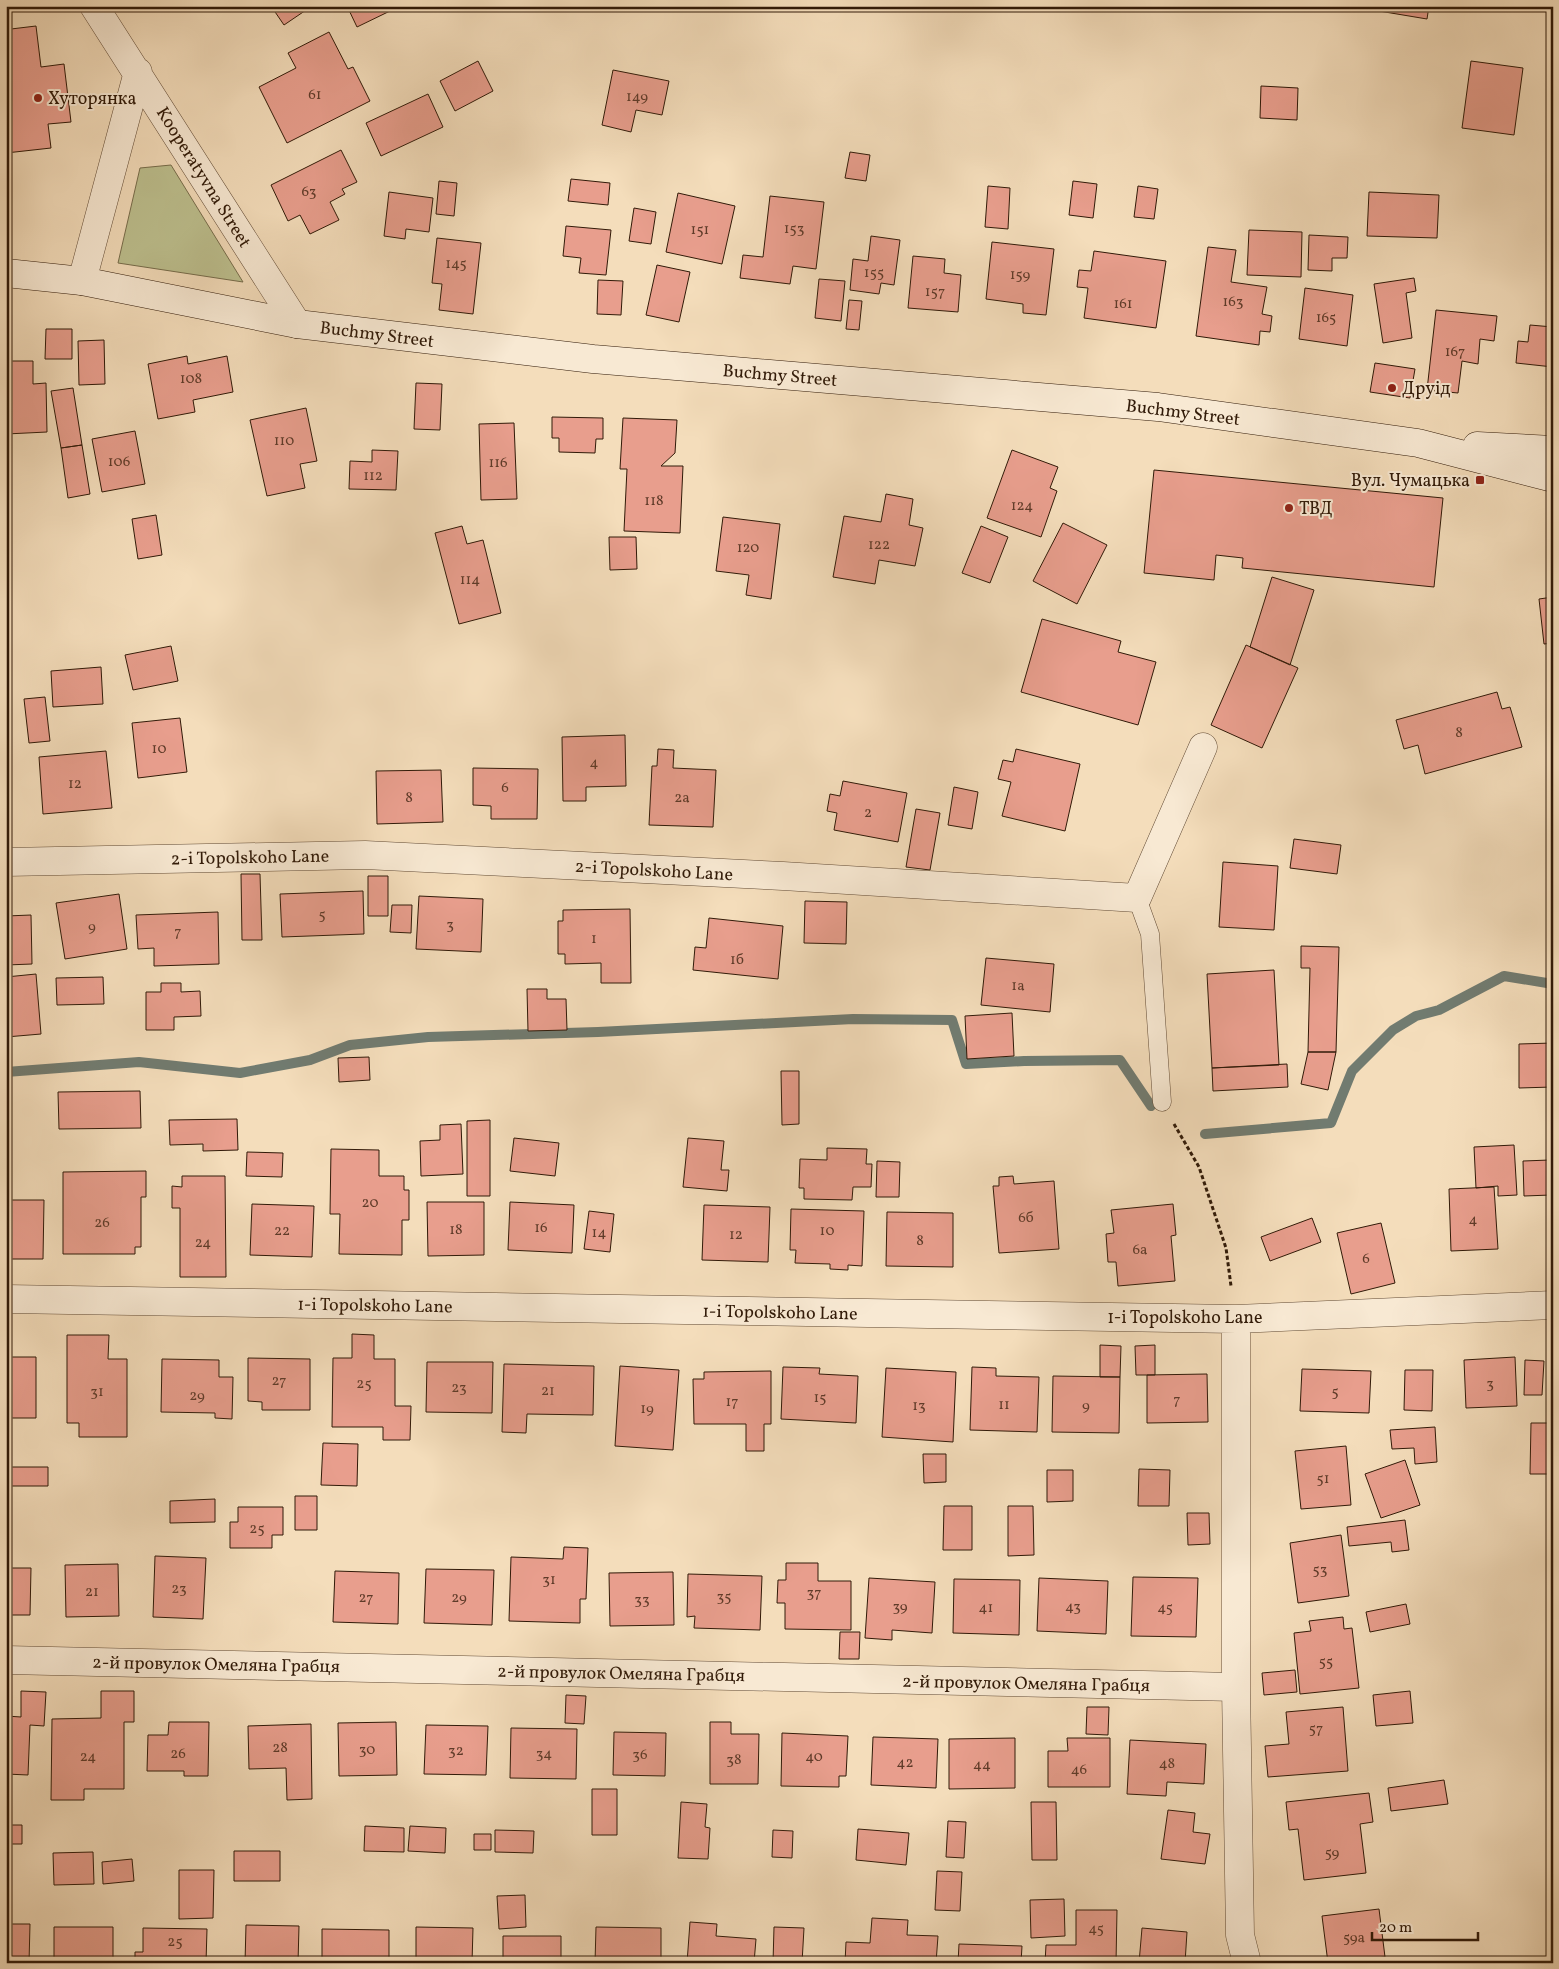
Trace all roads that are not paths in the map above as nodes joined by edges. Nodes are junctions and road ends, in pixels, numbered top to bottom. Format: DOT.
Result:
graph roads {
  1 [pos="94,6"];
  2 [pos="138,72"];
  3 [pos="6,273"];
  4 [pos="82,281"];
  5 [pos="297,324"];
  6 [pos="1418,443"];
  7 [pos="1553,450"];
  8 [pos="1553,478"];
  9 [pos="1203,747"];
  10 [pos="6,862"];
  11 [pos="1137,898"];
  12 [pos="1162,1102"];
  13 [pos="6,1299"];
  14 [pos="1553,1305"];
  15 [pos="1236,1319"];
  16 [pos="6,1660"];
  17 [pos="1236,1687"];
  18 [pos="1247,1963"];
  1 -- 2 [label="street, Kooperatyvna Street"];
  2 -- 4 [label="street"];
  2 -- 5 [label="street, Kooperatyvna Street"];
  3 -- 4 [label="street, Buchmy Street"];
  4 -- 5 [label="street, Buchmy Street"];
  5 -- 6 [label="street, Buchmy Street"];
  6 -- 7 [label="street"];
  6 -- 8 [label="street, Buchmy Street"];
  9 -- 11 [label="street"];
  10 -- 11 [label="street, 2-i Topolskoho Lane"];
  11 -- 12 [label="lane"];
  13 -- 15 [label="street, 1-i Topolskoho Lane"];
  14 -- 15 [label="street, 1-i Topolskoho Lane"];
  15 -- 17 [label="street"];
  16 -- 17 [label="street, 2-й провулок Омеляна Грабця"];
  17 -- 18 [label="street"];
}
